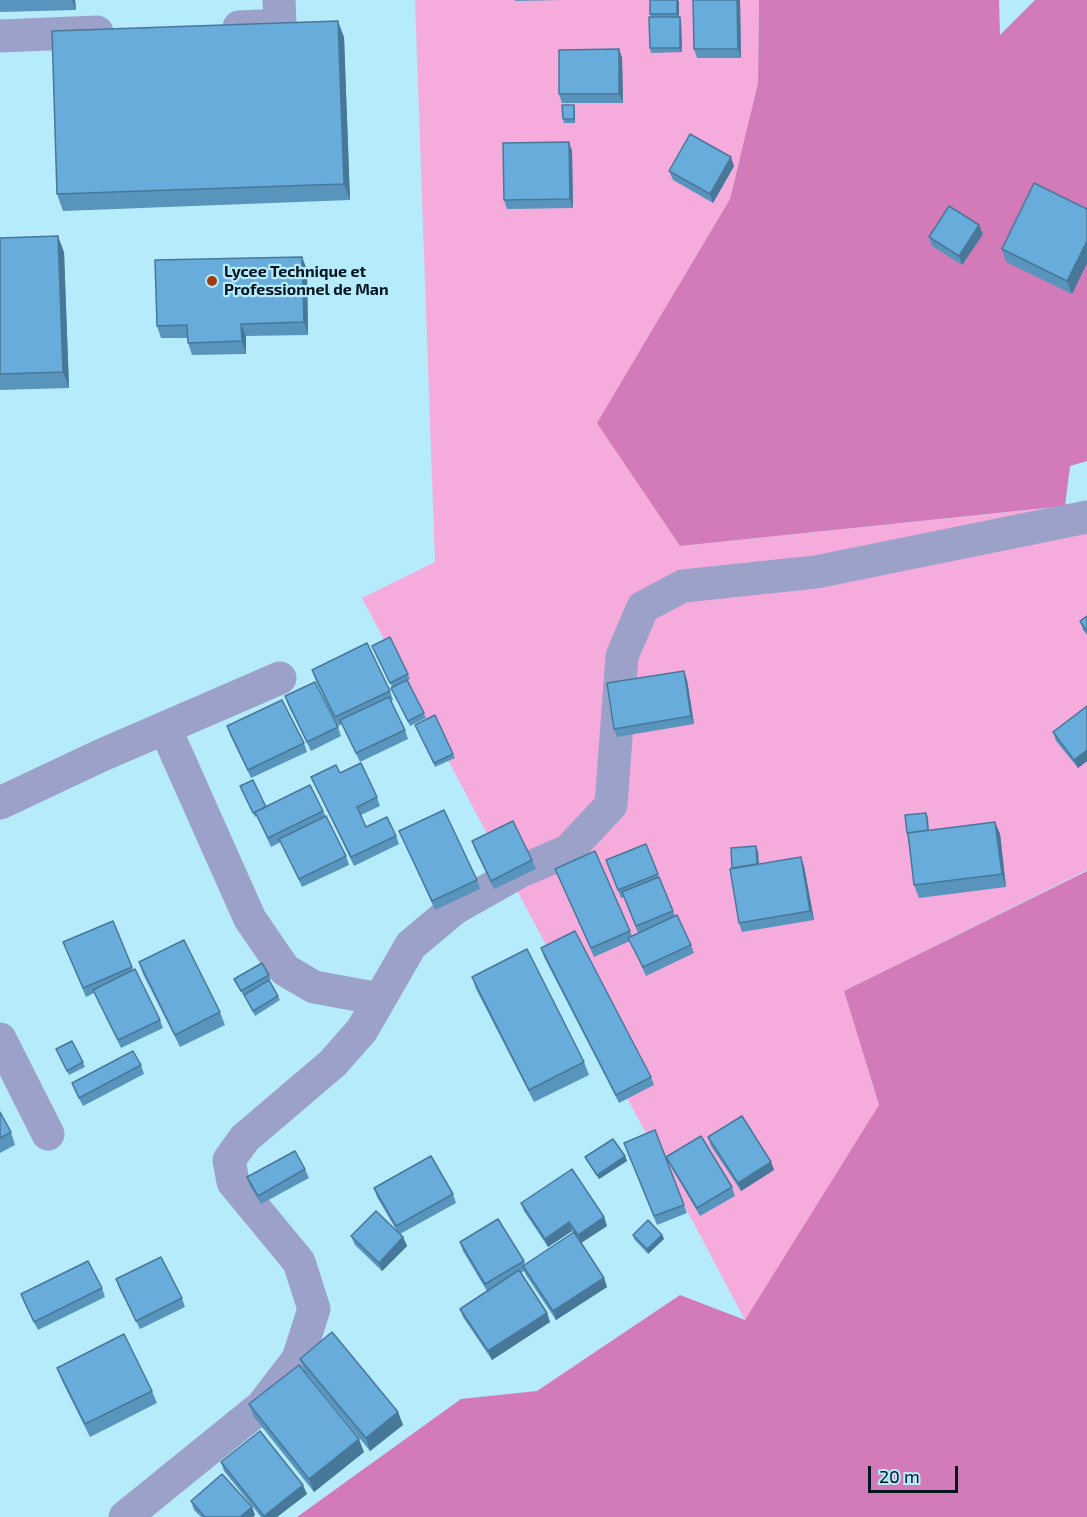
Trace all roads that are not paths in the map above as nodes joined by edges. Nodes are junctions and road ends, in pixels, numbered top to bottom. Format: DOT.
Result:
graph roads {
  1 [pos="279,0"];
  2 [pos="210,28"];
  3 [pos="128,31"];
  4 [pos="0,36"];
  5 [pos="1087,517"];
  6 [pos="280,678"];
  7 [pos="165,728"];
  8 [pos="0,803"];
  9 [pos="380,999"];
  10 [pos="0,1039"];
  11 [pos="48,1134"];
  12 [pos="125,1517"];
  1 -- 2 [label="street"];
  3 -- 4 [label="street"];
  5 -- 9 [label="street"];
  6 -- 7 [label="street"];
  7 -- 8 [label="street"];
  7 -- 9 [label="street"];
  9 -- 12 [label="street"];
  10 -- 11 [label="street"];
}
